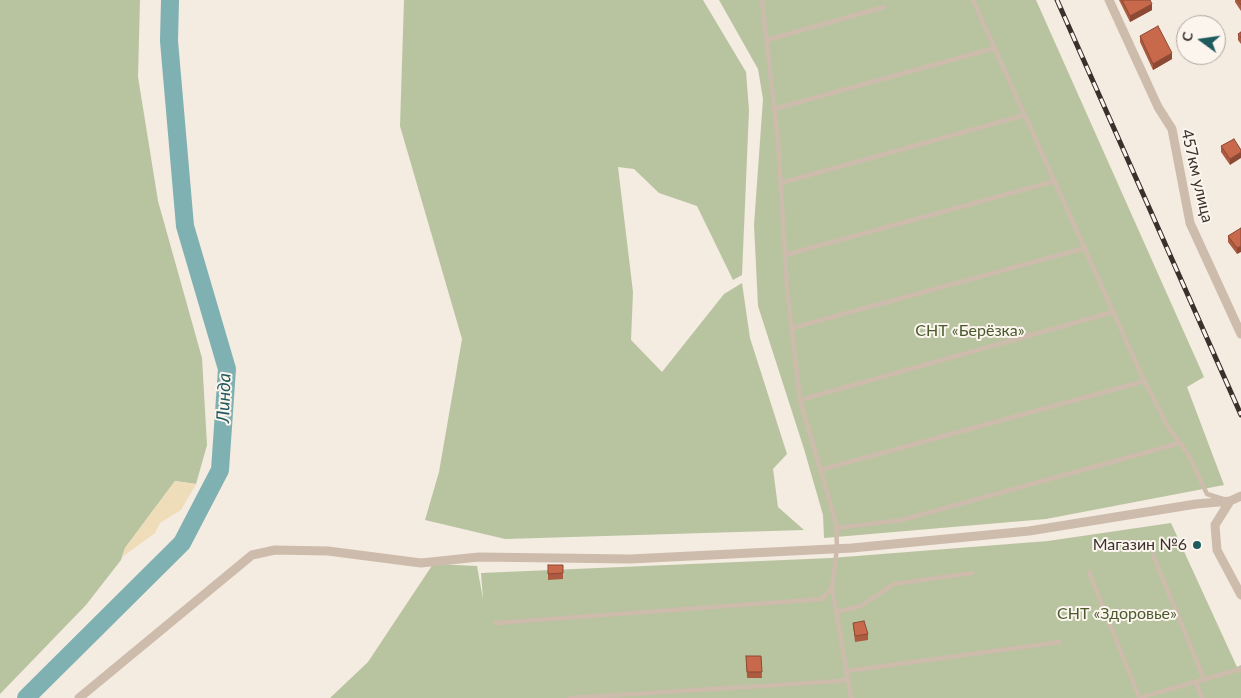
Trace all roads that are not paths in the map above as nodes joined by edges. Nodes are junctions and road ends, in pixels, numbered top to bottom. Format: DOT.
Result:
graph roads {
  1 [pos="762,0"];
  2 [pos="974,0"];
  3 [pos="1109,0"];
  4 [pos="884,7"];
  5 [pos="767,40"];
  6 [pos="995,48"];
  7 [pos="774,110"];
  8 [pos="1025,115"];
  9 [pos="1055,181"];
  10 [pos="781,183"];
  11 [pos="1085,248"];
  12 [pos="785,255"];
  13 [pos="1113,312"];
  14 [pos="792,328"];
  15 [pos="1241,334"];
  16 [pos="1145,381"];
  17 [pos="800,400"];
  18 [pos="1180,443"];
  19 [pos="820,470"];
  20 [pos="1241,496"];
  21 [pos="1230,501"];
  22 [pos="836,528"];
  23 [pos="837,548"];
  24 [pos="1153,555"];
  25 [pos="1089,572"];
  26 [pos="972,574"];
  27 [pos="832,588"];
  28 [pos="1241,594"];
  29 [pos="836,612"];
  30 [pos="496,623"];
  31 [pos="1060,642"];
  32 [pos="1241,669"];
  33 [pos="847,671"];
  34 [pos="848,678"];
  35 [pos="1204,679"];
  36 [pos="1196,682"];
  37 [pos="78,698"];
  38 [pos="570,698"];
  39 [pos="851,698"];
  40 [pos="1138,698"];
  41 [pos="1202,698"];
  1 -- 5 [label="lane"];
  2 -- 6 [label="lane"];
  3 -- 15 [label="street, 457км улица"];
  4 -- 5 [label="lane"];
  5 -- 7 [label="lane"];
  6 -- 7 [label="lane"];
  6 -- 8 [label="lane"];
  7 -- 10 [label="lane"];
  8 -- 9 [label="lane"];
  8 -- 10 [label="lane"];
  9 -- 11 [label="lane"];
  9 -- 12 [label="lane"];
  10 -- 12 [label="lane"];
  11 -- 13 [label="lane"];
  11 -- 14 [label="lane"];
  12 -- 14 [label="lane"];
  13 -- 16 [label="lane"];
  13 -- 17 [label="lane"];
  14 -- 17 [label="lane"];
  16 -- 18 [label="lane"];
  16 -- 19 [label="lane"];
  17 -- 19 [label="lane"];
  18 -- 21 [label="lane"];
  18 -- 22 [label="lane"];
  19 -- 22 [label="lane"];
  20 -- 21 [label="street"];
  21 -- 23 [label="street"];
  21 -- 28 [label="street"];
  22 -- 23 [label="lane"];
  23 -- 27 [label="lane"];
  23 -- 37 [label="street"];
  24 -- 35 [label="lane"];
  25 -- 40 [label="lane"];
  26 -- 29 [label="lane"];
  27 -- 29 [label="lane"];
  27 -- 30 [label="lane"];
  29 -- 33 [label="lane"];
  31 -- 33 [label="lane"];
  32 -- 35 [label="lane"];
  33 -- 34 [label="lane"];
  34 -- 38 [label="lane"];
  34 -- 39 [label="lane"];
  35 -- 36 [label="lane"];
  36 -- 40 [label="lane"];
  36 -- 41 [label="lane"];
}
